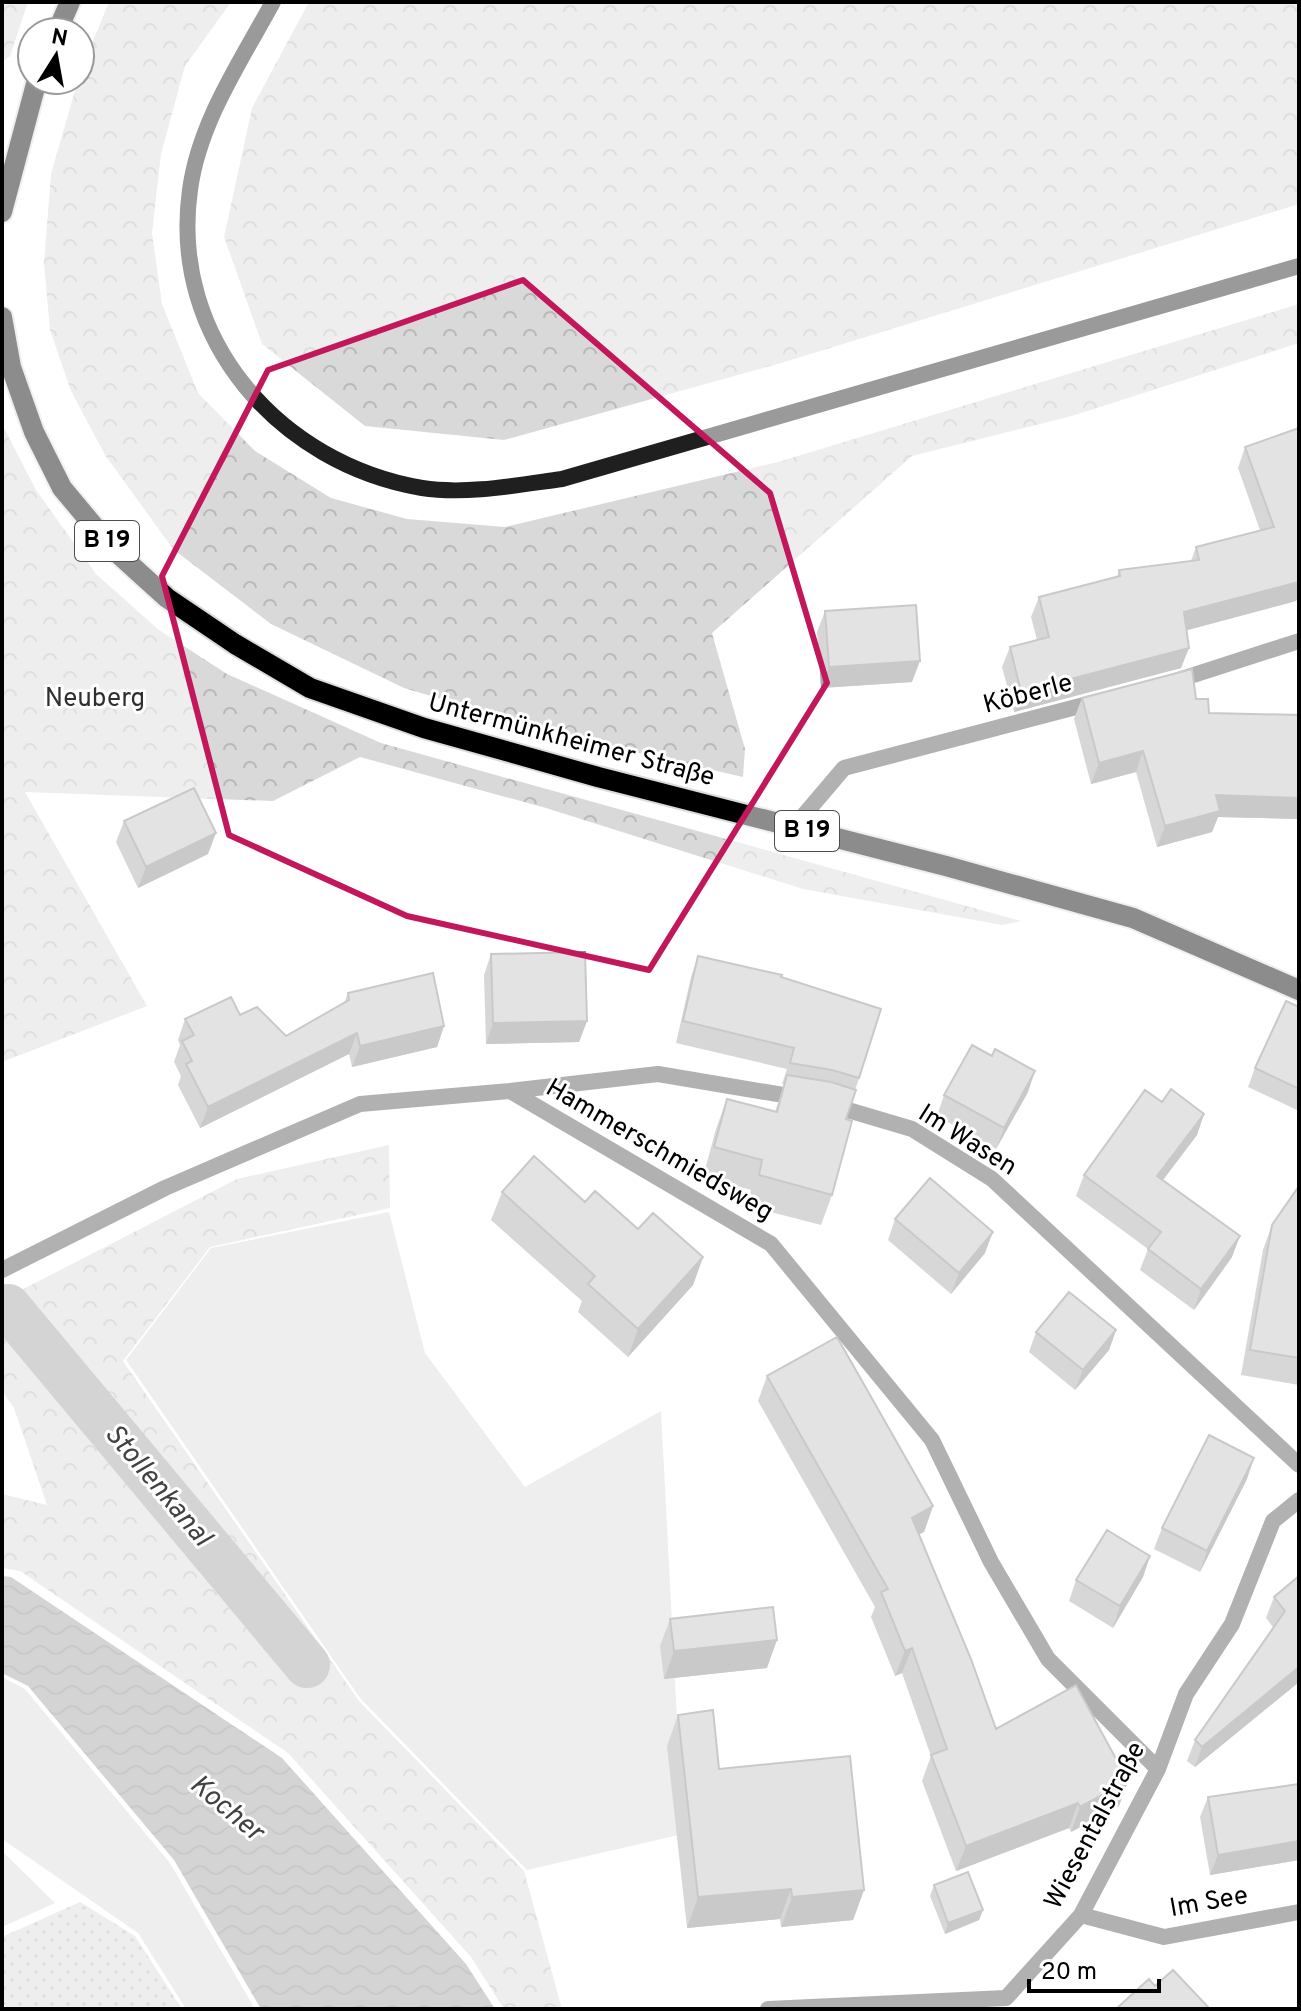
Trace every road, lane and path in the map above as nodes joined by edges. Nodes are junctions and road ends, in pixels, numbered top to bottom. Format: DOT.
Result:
graph roads {
  1 [pos="273,2"];
  2 [pos="33,96"];
  3 [pos="2,212"];
  4 [pos="1299,266"];
  5 [pos="2,317"];
  6 [pos="1299,641"];
  7 [pos="1157,686"];
  8 [pos="1112,698"];
  9 [pos="793,828"];
  10 [pos="1299,990"];
  11 [pos="510,1091"];
  12 [pos="2,1270"];
  13 [pos="1299,1465"];
  14 [pos="1299,1500"];
  15 [pos="1158,1769"];
  16 [pos="1299,1912"];
  17 [pos="1081,1915"];
  18 [pos="1011,2003"];
  19 [pos="768,2009"];
  1 -- 4 [label="main road"];
  2 -- 3 [label="main road"];
  5 -- 9 [label="main road, Untermünkheimer Straße / B 19"];
  6 -- 7 [label="street"];
  8 -- 9 [label="street, Köberle"];
  9 -- 10 [label="main road, Untermünkheimer Straße / B 19"];
  11 -- 12 [label="street, Hammerschmiedsweg"];
  11 -- 13 [label="street, Im Wasen"];
  11 -- 15 [label="street, Hammerschmiedsweg"];
  14 -- 15 [label="street, Wiesentalstraße"];
  15 -- 17 [label="street, Wiesentalstraße"];
  16 -- 17 [label="street, Im See"];
  17 -- 18 [label="street, Wiesentalstraße"];
  18 -- 19 [label="street, Wiesentalstraße"];
}
